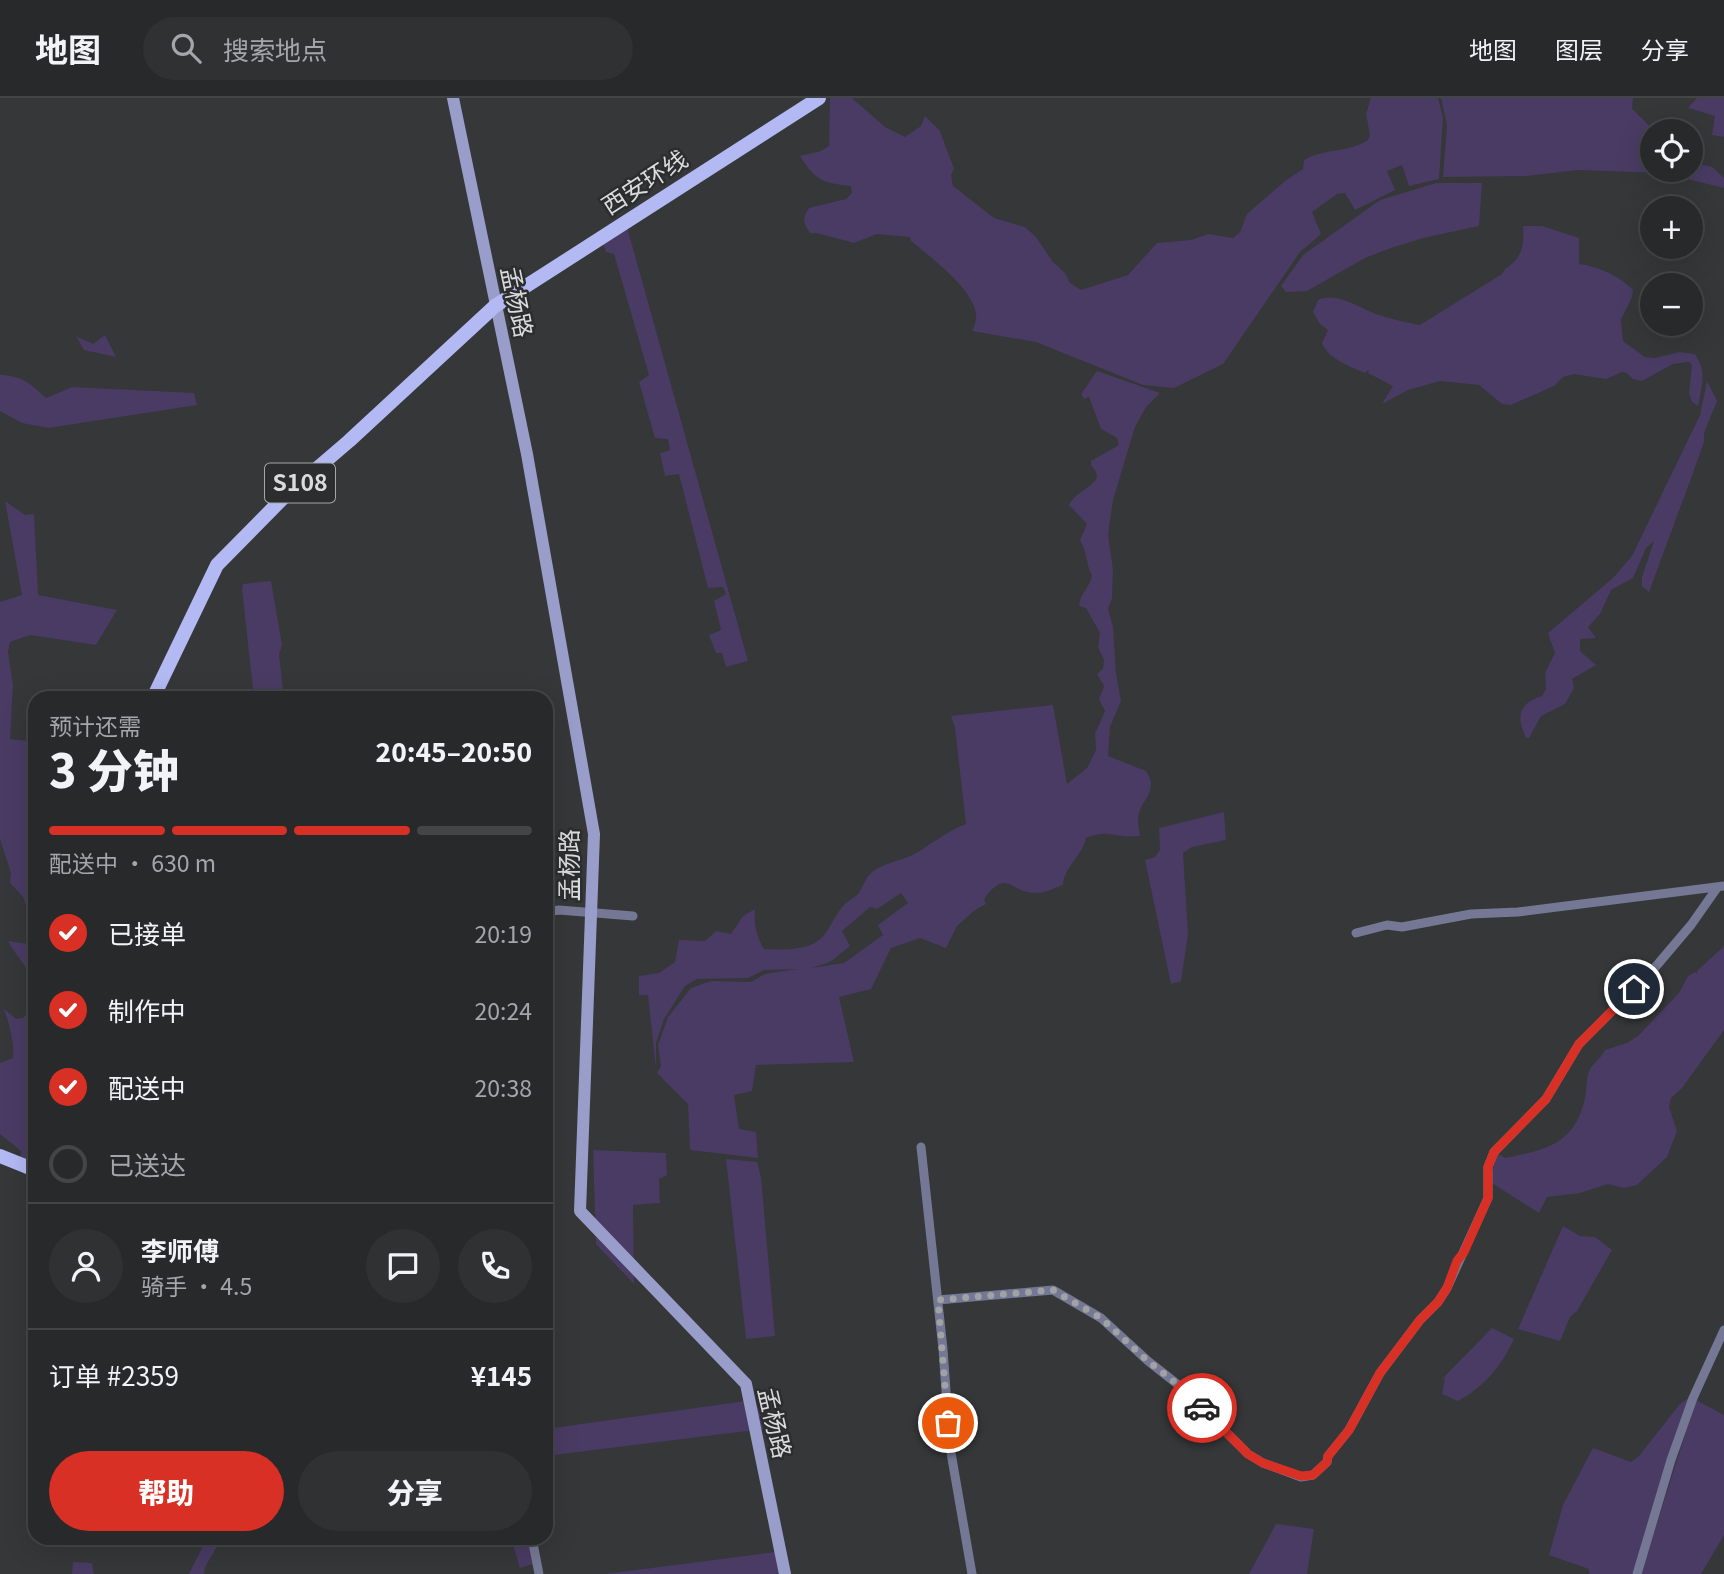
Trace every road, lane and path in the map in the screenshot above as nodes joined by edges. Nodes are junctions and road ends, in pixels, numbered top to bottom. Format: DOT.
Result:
graph roads {
  1 [pos="453,98"];
  2 [pos="819,98"];
  3 [pos="495,306"];
  4 [pos="156,691"];
  5 [pos="1720,887"];
  6 [pos="553,911"];
  7 [pos="592,913"];
  8 [pos="633,916"];
  9 [pos="1356,933"];
  10 [pos="921,1147"];
  11 [pos="0,1156"];
  12 [pos="28,1167"];
  13 [pos="938,1300"];
  14 [pos="1724,1330"];
  15 [pos="533,1545"];
  16 [pos="539,1574"];
  17 [pos="785,1574"];
  18 [pos="972,1574"];
  19 [pos="1637,1574"];
  1 -- 3 [label="main road, 孟杨路"];
  2 -- 3 [label="main road, 西安环线 / S108"];
  3 -- 4 [label="main road, S108"];
  3 -- 7 [label="main road, 孟杨路"];
  5 -- 9 [label="street"];
  5 -- 13 [label="street"];
  6 -- 7 [label="street"];
  7 -- 8 [label="street"];
  7 -- 17 [label="main road, 孟杨路"];
  10 -- 13 [label="street"];
  11 -- 12 [label="main road"];
  13 -- 18 [label="street"];
  14 -- 19 [label="street"];
  15 -- 16 [label="street"];
}
